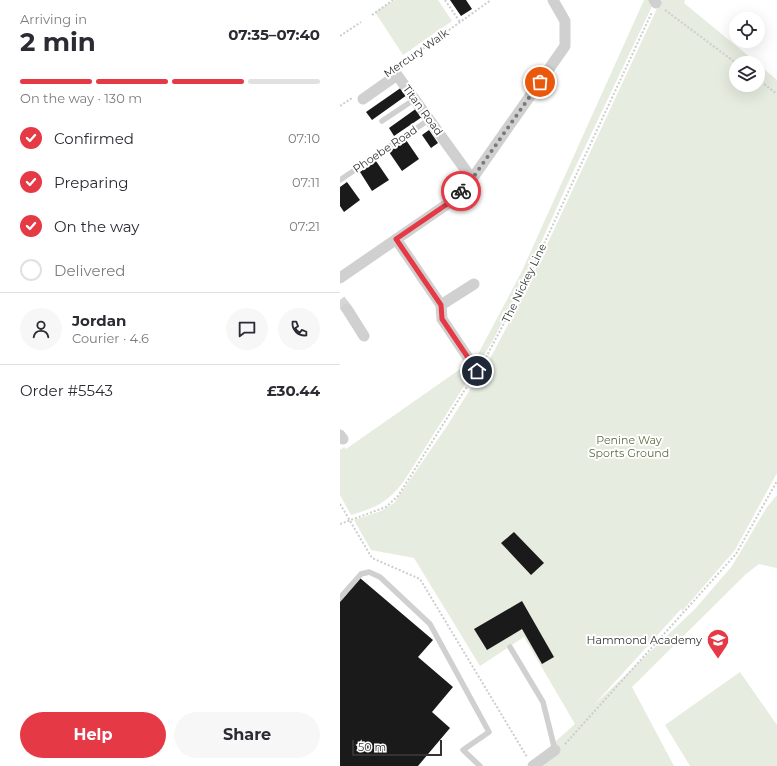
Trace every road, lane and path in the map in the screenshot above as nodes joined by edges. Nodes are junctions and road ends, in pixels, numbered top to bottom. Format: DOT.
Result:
graph roads {
  1 [pos="393,0"];
  2 [pos="445,0"];
  3 [pos="491,0"];
  4 [pos="553,0"];
  5 [pos="655,2"];
  6 [pos="372,15"];
  7 [pos="677,18"];
  8 [pos="361,22"];
  9 [pos="460,22"];
  10 [pos="340,36"];
  11 [pos="729,58"];
  12 [pos="399,65"];
  13 [pos="765,85"];
  14 [pos="777,94"];
  15 [pos="361,96"];
  16 [pos="415,99"];
  17 [pos="340,106"];
  18 [pos="430,119"];
  19 [pos="382,122"];
  20 [pos="472,179"];
  21 [pos="340,180"];
  22 [pos="396,239"];
  23 [pos="340,278"];
  24 [pos="474,284"];
  25 [pos="441,305"];
  26 [pos="347,310"];
  27 [pos="364,336"];
  28 [pos="477,371"];
  29 [pos="777,482"];
  30 [pos="340,504"];
  31 [pos="350,519"];
  32 [pos="340,524"];
  33 [pos="340,598"];
  34 [pos="510,647"];
  35 [pos="555,750"];
  36 [pos="480,766"];
  37 [pos="534,766"];
  1 -- 6 [label="path"];
  2 -- 9 [label="path"];
  3 -- 9 [label="path, Mercury Walk"];
  4 -- 20 [label="street"];
  5 -- 7 [label="path"];
  5 -- 11 [label="path"];
  5 -- 28 [label="path, The Nickey Line"];
  8 -- 10 [label="path"];
  9 -- 12 [label="path, Mercury Walk"];
  13 -- 14 [label="path"];
  15 -- 16 [label="street, Titan Road"];
  15 -- 17 [label="path"];
  16 -- 18 [label="street, Titan Road"];
  16 -- 19 [label="lane"];
  18 -- 20 [label="street, Titan Road"];
  18 -- 21 [label="lane, Phoebe Road"];
  20 -- 22 [label="street"];
  22 -- 23 [label="street"];
  22 -- 25 [label="street"];
  24 -- 25 [label="street"];
  25 -- 28 [label="street"];
  26 -- 27 [label="street"];
  28 -- 31 [label="path, The Nickey Line"];
  29 -- 35 [label="path"];
  30 -- 31 [label="path"];
  31 -- 32 [label="path, The Nickey Line"];
  33 -- 36 [label="lane"];
  34 -- 35 [label="lane"];
  35 -- 37 [label="street"];
}
